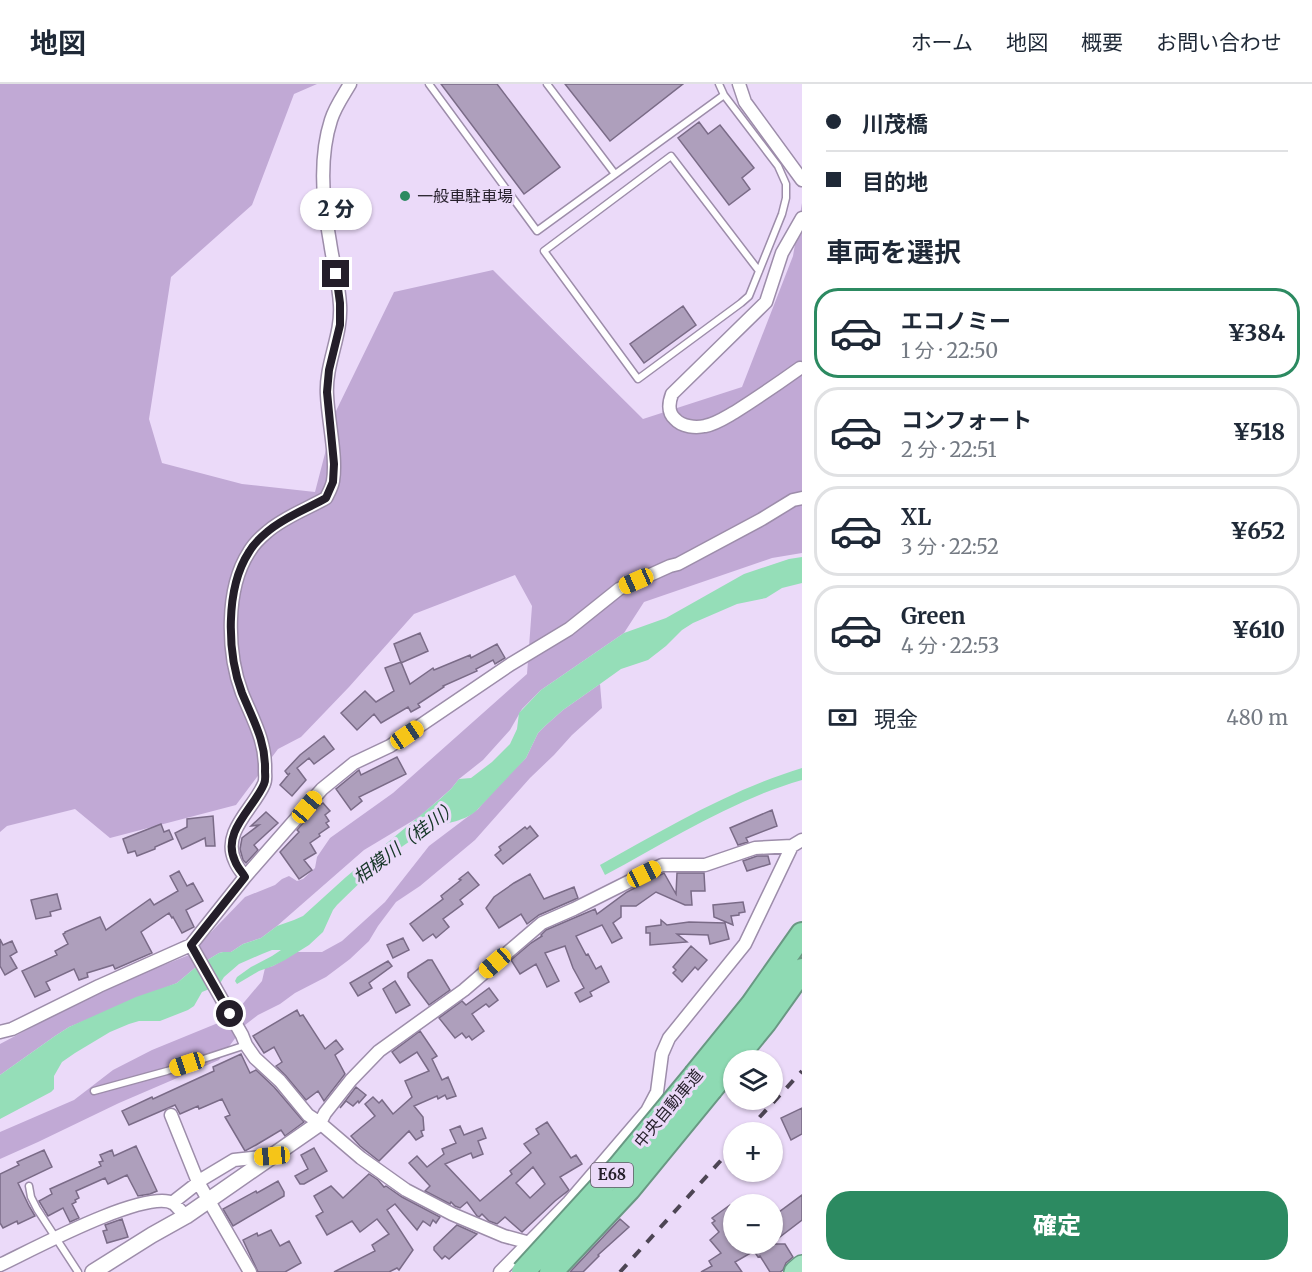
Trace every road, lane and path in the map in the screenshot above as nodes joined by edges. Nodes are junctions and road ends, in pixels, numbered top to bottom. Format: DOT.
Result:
graph roads {
  1 [pos="350,84"];
  2 [pos="429,84"];
  3 [pos="547,84"];
  4 [pos="719,84"];
  5 [pos="739,84"];
  6 [pos="724,95"];
  7 [pos="615,174"];
  8 [pos="802,180"];
  9 [pos="802,218"];
  10 [pos="759,271"];
  11 [pos="801,368"];
  12 [pos="802,498"];
  13 [pos="797,843"];
  14 [pos="245,877"];
  15 [pos="802,934"];
  16 [pos="193,949"];
  17 [pos="802,970"];
  18 [pos="0,1032"];
  19 [pos="244,1040"];
  20 [pos="743,1050"];
  21 [pos="723,1069"];
  22 [pos="704,1082"];
  23 [pos="94,1091"];
  24 [pos="171,1115"];
  25 [pos="320,1123"];
  26 [pos="272,1156"];
  27 [pos="198,1182"];
  28 [pos="29,1186"];
  29 [pos="208,1201"];
  30 [pos="172,1203"];
  31 [pos="186,1216"];
  32 [pos="56,1238"];
  33 [pos="530,1243"];
  34 [pos="0,1265"];
  35 [pos="802,1266"];
  36 [pos="78,1272"];
  37 [pos="93,1272"];
  38 [pos="250,1272"];
  39 [pos="500,1272"];
  40 [pos="522,1272"];
  41 [pos="551,1272"];
  42 [pos="561,1272"];
  43 [pos="795,1272"];
  1 -- 14 [label="street"];
  2 -- 7 [label="lane"];
  3 -- 7 [label="lane"];
  4 -- 6 [label="lane"];
  5 -- 8 [label="street"];
  6 -- 7 [label="lane"];
  6 -- 10 [label="lane"];
  9 -- 11 [label="street"];
  10 -- 10 [label="lane"];
  12 -- 14 [label="street"];
  13 -- 25 [label="street"];
  13 -- 33 [label="street"];
  14 -- 16 [label="street"];
  15 -- 22 [label="highway, 中央自動車道 / E68"];
  16 -- 18 [label="street"];
  16 -- 19 [label="street"];
  17 -- 20 [label="highway, 中央自動車道 / E68"];
  19 -- 23 [label="lane"];
  19 -- 25 [label="street"];
  21 -- 22 [label="highway, 中央自動車道 / E68"];
  22 -- 40 [label="highway, 中央自動車道 / E68, bridge"];
  22 -- 41 [label="highway, 中央自動車道 / E68, bridge"];
  24 -- 27 [label="street"];
  25 -- 26 [label="street"];
  25 -- 33 [label="street"];
  26 -- 27 [label="street"];
  26 -- 29 [label="street"];
  27 -- 29 [label="street"];
  27 -- 30 [label="street"];
  28 -- 32 [label="lane"];
  29 -- 31 [label="street"];
  29 -- 38 [label="street"];
  30 -- 31 [label="street"];
  30 -- 32 [label="street"];
  31 -- 37 [label="street"];
  32 -- 34 [label="street"];
  32 -- 36 [label="lane"];
  33 -- 39 [label="street"];
  33 -- 42 [label="street"];
  35 -- 43 [label="highway"];
}
